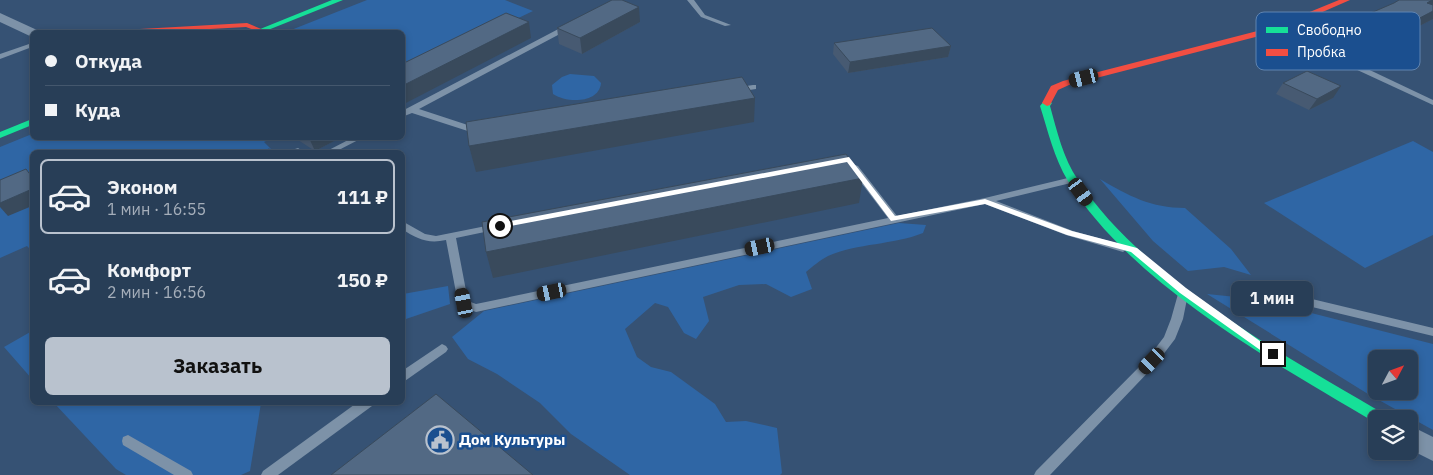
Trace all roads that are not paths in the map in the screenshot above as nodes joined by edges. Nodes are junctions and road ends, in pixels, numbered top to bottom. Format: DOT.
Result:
graph roads {
  1 [pos="339,0"];
  2 [pos="690,0"];
  3 [pos="1346,0"];
  4 [pos="1317,12"];
  5 [pos="0,18"];
  6 [pos="579,22"];
  7 [pos="727,25"];
  8 [pos="144,30"];
  9 [pos="256,30"];
  10 [pos="265,30"];
  11 [pos="30,32"];
  12 [pos="1256,34"];
  13 [pos="30,46"];
  14 [pos="0,56"];
  15 [pos="1362,70"];
  16 [pos="752,87"];
  17 [pos="728,91"];
  18 [pos="1433,104"];
  19 [pos="412,110"];
  20 [pos="405,114"];
  21 [pos="30,123"];
  22 [pos="486,131"];
  23 [pos="0,135"];
  24 [pos="354,140"];
  25 [pos="333,150"];
  26 [pos="849,160"];
  27 [pos="1072,180"];
  28 [pos="985,201"];
  29 [pos="894,219"];
  30 [pos="510,224"];
  31 [pos="405,226"];
  32 [pos="451,238"];
  33 [pos="1134,250"];
  34 [pos="1183,290"];
  35 [pos="1312,303"];
  36 [pos="1433,332"];
  37 [pos="442,349"];
  38 [pos="405,376"];
  39 [pos="364,405"];
  40 [pos="1368,411"];
  41 [pos="128,440"];
  42 [pos="1418,441"];
  43 [pos="1433,450"];
  44 [pos="186,475"];
  45 [pos="268,475"];
  46 [pos="1041,475"];
  1 -- 10 [label="street"];
  2 -- 7 [label="lane"];
  3 -- 4 [label="street"];
  5 -- 11 [label="street"];
  6 -- 19 [label="lane"];
  8 -- 9 [label="street"];
  12 -- 27 [label="street"];
  13 -- 14 [label="lane"];
  15 -- 18 [label="lane"];
  16 -- 17 [label="lane"];
  19 -- 20 [label="lane"];
  19 -- 22 [label="lane"];
  21 -- 23 [label="street"];
  24 -- 25 [label="lane"];
  26 -- 29 [label="lane"];
  27 -- 28 [label="lane"];
  27 -- 33 [label="street"];
  28 -- 29 [label="lane"];
  28 -- 33 [label="lane"];
  29 -- 32 [label="lane"];
  30 -- 32 [label="lane"];
  31 -- 32 [label="lane"];
  33 -- 34 [label="street"];
  34 -- 40 [label="street"];
  34 -- 46 [label="lane"];
  35 -- 36 [label="lane"];
  37 -- 38 [label="lane"];
  39 -- 45 [label="lane"];
  41 -- 44 [label="lane"];
  42 -- 43 [label="street"];
}
